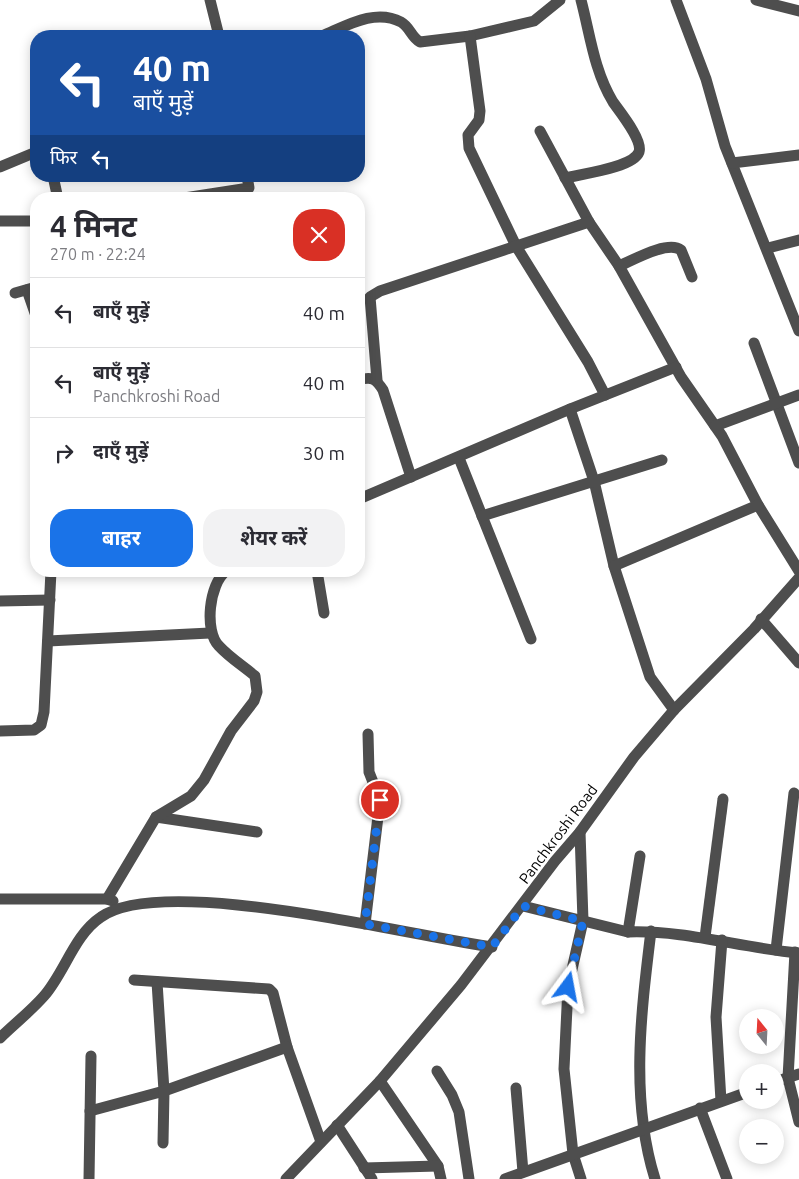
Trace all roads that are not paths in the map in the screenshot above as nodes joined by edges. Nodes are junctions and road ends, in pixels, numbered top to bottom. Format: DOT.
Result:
graph roads {
  1 [pos="210,0"];
  2 [pos="560,0"];
  3 [pos="581,0"];
  4 [pos="676,0"];
  5 [pos="756,0"];
  6 [pos="799,11"];
  7 [pos="218,30"];
  8 [pos="337,30"];
  9 [pos="470,36"];
  10 [pos="540,131"];
  11 [pos="30,154"];
  12 [pos="799,155"];
  13 [pos="732,163"];
  14 [pos="0,167"];
  15 [pos="565,178"];
  16 [pos="250,188"];
  17 [pos="224,192"];
  18 [pos="0,221"];
  19 [pos="30,222"];
  20 [pos="589,222"];
  21 [pos="799,240"];
  22 [pos="516,246"];
  23 [pos="768,248"];
  24 [pos="619,266"];
  25 [pos="692,277"];
  26 [pos="30,289"];
  27 [pos="16,293"];
  28 [pos="799,331"];
  29 [pos="754,343"];
  30 [pos="676,367"];
  31 [pos="365,379"];
  32 [pos="377,380"];
  33 [pos="606,395"];
  34 [pos="799,395"];
  35 [pos="778,402"];
  36 [pos="570,409"];
  37 [pos="715,426"];
  38 [pos="459,458"];
  39 [pos="662,460"];
  40 [pos="799,464"];
  41 [pos="411,478"];
  42 [pos="594,481"];
  43 [pos="365,497"];
  44 [pos="758,505"];
  45 [pos="482,516"];
  46 [pos="614,566"];
  47 [pos="799,571"];
  48 [pos="51,577"];
  49 [pos="220,577"];
  50 [pos="318,577"];
  51 [pos="799,578"];
  52 [pos="50,600"];
  53 [pos="0,601"];
  54 [pos="324,613"];
  55 [pos="761,619"];
  56 [pos="210,633"];
  57 [pos="531,639"];
  58 [pos="48,640"];
  59 [pos="799,664"];
  60 [pos="674,710"];
  61 [pos="0,731"];
  62 [pos="368,734"];
  63 [pos="794,793"];
  64 [pos="723,799"];
  65 [pos="156,817"];
  66 [pos="795,821"];
  67 [pos="257,832"];
  68 [pos="580,832"];
  69 [pos="640,856"];
  70 [pos="0,899"];
  71 [pos="108,899"];
  72 [pos="123,906"];
  73 [pos="523,906"];
  74 [pos="583,921"];
  75 [pos="365,924"];
  76 [pos="651,931"];
  77 [pos="628,932"];
  78 [pos="705,937"];
  79 [pos="722,940"];
  80 [pos="492,947"];
  81 [pos="776,950"];
  82 [pos="797,952"];
  83 [pos="134,980"];
  84 [pos="157,982"];
  85 [pos="0,1038"];
  86 [pos="287,1047"];
  87 [pos="91,1056"];
  88 [pos="437,1072"];
  89 [pos="794,1076"];
  90 [pos="380,1081"];
  91 [pos="516,1088"];
  92 [pos="164,1091"];
  93 [pos="739,1095"];
  94 [pos="721,1101"];
  95 [pos="700,1108"];
  96 [pos="90,1110"];
  97 [pos="799,1122"];
  98 [pos="337,1125"];
  99 [pos="644,1128"];
  100 [pos="321,1142"];
  101 [pos="162,1143"];
  102 [pos="573,1154"];
  103 [pos="438,1166"];
  104 [pos="364,1168"];
  105 [pos="523,1172"];
  106 [pos="89,1179"];
  107 [pos="286,1179"];
  108 [pos="372,1179"];
  109 [pos="441,1179"];
  110 [pos="468,1179"];
  111 [pos="505,1179"];
  112 [pos="581,1179"];
  113 [pos="655,1179"];
  114 [pos="727,1179"];
  1 -- 7 [label="street"];
  2 -- 9 [label="street"];
  3 -- 15 [label="street"];
  4 -- 13 [label="street"];
  5 -- 6 [label="street"];
  8 -- 9 [label="street"];
  9 -- 22 [label="street"];
  10 -- 15 [label="street"];
  11 -- 14 [label="street"];
  12 -- 13 [label="street"];
  13 -- 23 [label="street"];
  15 -- 20 [label="street"];
  16 -- 17 [label="street"];
  18 -- 19 [label="street"];
  20 -- 22 [label="street"];
  20 -- 24 [label="street"];
  21 -- 23 [label="street"];
  22 -- 32 [label="street"];
  22 -- 33 [label="street"];
  23 -- 28 [label="street"];
  24 -- 25 [label="street"];
  24 -- 30 [label="street"];
  26 -- 27 [label="street"];
  29 -- 35 [label="street"];
  30 -- 33 [label="street"];
  30 -- 37 [label="street"];
  31 -- 32 [label="street"];
  32 -- 41 [label="street"];
  33 -- 36 [label="street"];
  34 -- 35 [label="street"];
  35 -- 37 [label="street"];
  35 -- 40 [label="street"];
  36 -- 38 [label="street"];
  36 -- 42 [label="street"];
  37 -- 44 [label="street"];
  38 -- 41 [label="street"];
  38 -- 45 [label="street"];
  39 -- 42 [label="street"];
  41 -- 43 [label="street"];
  42 -- 45 [label="street"];
  42 -- 46 [label="street"];
  44 -- 46 [label="street"];
  44 -- 47 [label="street"];
  45 -- 57 [label="street"];
  46 -- 60 [label="street"];
  48 -- 52 [label="street"];
  49 -- 56 [label="street"];
  50 -- 54 [label="street"];
  51 -- 55 [label="street, Panchkroshi Road"];
  52 -- 53 [label="street"];
  52 -- 58 [label="street"];
  55 -- 59 [label="street"];
  55 -- 60 [label="street, Panchkroshi Road"];
  56 -- 58 [label="street"];
  56 -- 65 [label="street"];
  58 -- 61 [label="street"];
  60 -- 68 [label="street, Panchkroshi Road"];
  62 -- 75 [label="street"];
  63 -- 66 [label="street"];
  64 -- 78 [label="street"];
  65 -- 67 [label="street"];
  65 -- 71 [label="street"];
  66 -- 81 [label="street"];
  68 -- 73 [label="street, Panchkroshi Road"];
  68 -- 74 [label="street"];
  69 -- 77 [label="street"];
  70 -- 71 [label="street"];
  71 -- 72 [label="street"];
  72 -- 75 [label="street"];
  72 -- 85 [label="street"];
  73 -- 74 [label="street"];
  73 -- 80 [label="street, Panchkroshi Road"];
  74 -- 77 [label="street"];
  74 -- 102 [label="street"];
  75 -- 80 [label="street"];
  76 -- 77 [label="street"];
  76 -- 78 [label="street"];
  76 -- 99 [label="street"];
  78 -- 79 [label="street"];
  79 -- 81 [label="street"];
  79 -- 94 [label="street"];
  80 -- 90 [label="street, Panchkroshi Road"];
  81 -- 82 [label="street"];
  82 -- 89 [label="street"];
  83 -- 84 [label="street"];
  84 -- 86 [label="street"];
  84 -- 92 [label="street"];
  86 -- 92 [label="street"];
  86 -- 100 [label="street"];
  87 -- 96 [label="street"];
  88 -- 110 [label="street"];
  89 -- 97 [label="street"];
  90 -- 98 [label="street, Panchkroshi Road"];
  90 -- 103 [label="street"];
  91 -- 105 [label="street"];
  92 -- 96 [label="street"];
  92 -- 101 [label="street"];
  93 -- 94 [label="street"];
  94 -- 95 [label="street"];
  95 -- 99 [label="street"];
  95 -- 114 [label="street"];
  96 -- 106 [label="street"];
  98 -- 100 [label="street, Panchkroshi Road"];
  98 -- 104 [label="street"];
  99 -- 102 [label="street"];
  99 -- 113 [label="street"];
  100 -- 107 [label="street, Panchkroshi Road"];
  102 -- 105 [label="street"];
  102 -- 112 [label="street"];
  103 -- 104 [label="street"];
  103 -- 109 [label="street"];
  104 -- 108 [label="street"];
  105 -- 111 [label="street"];
}
